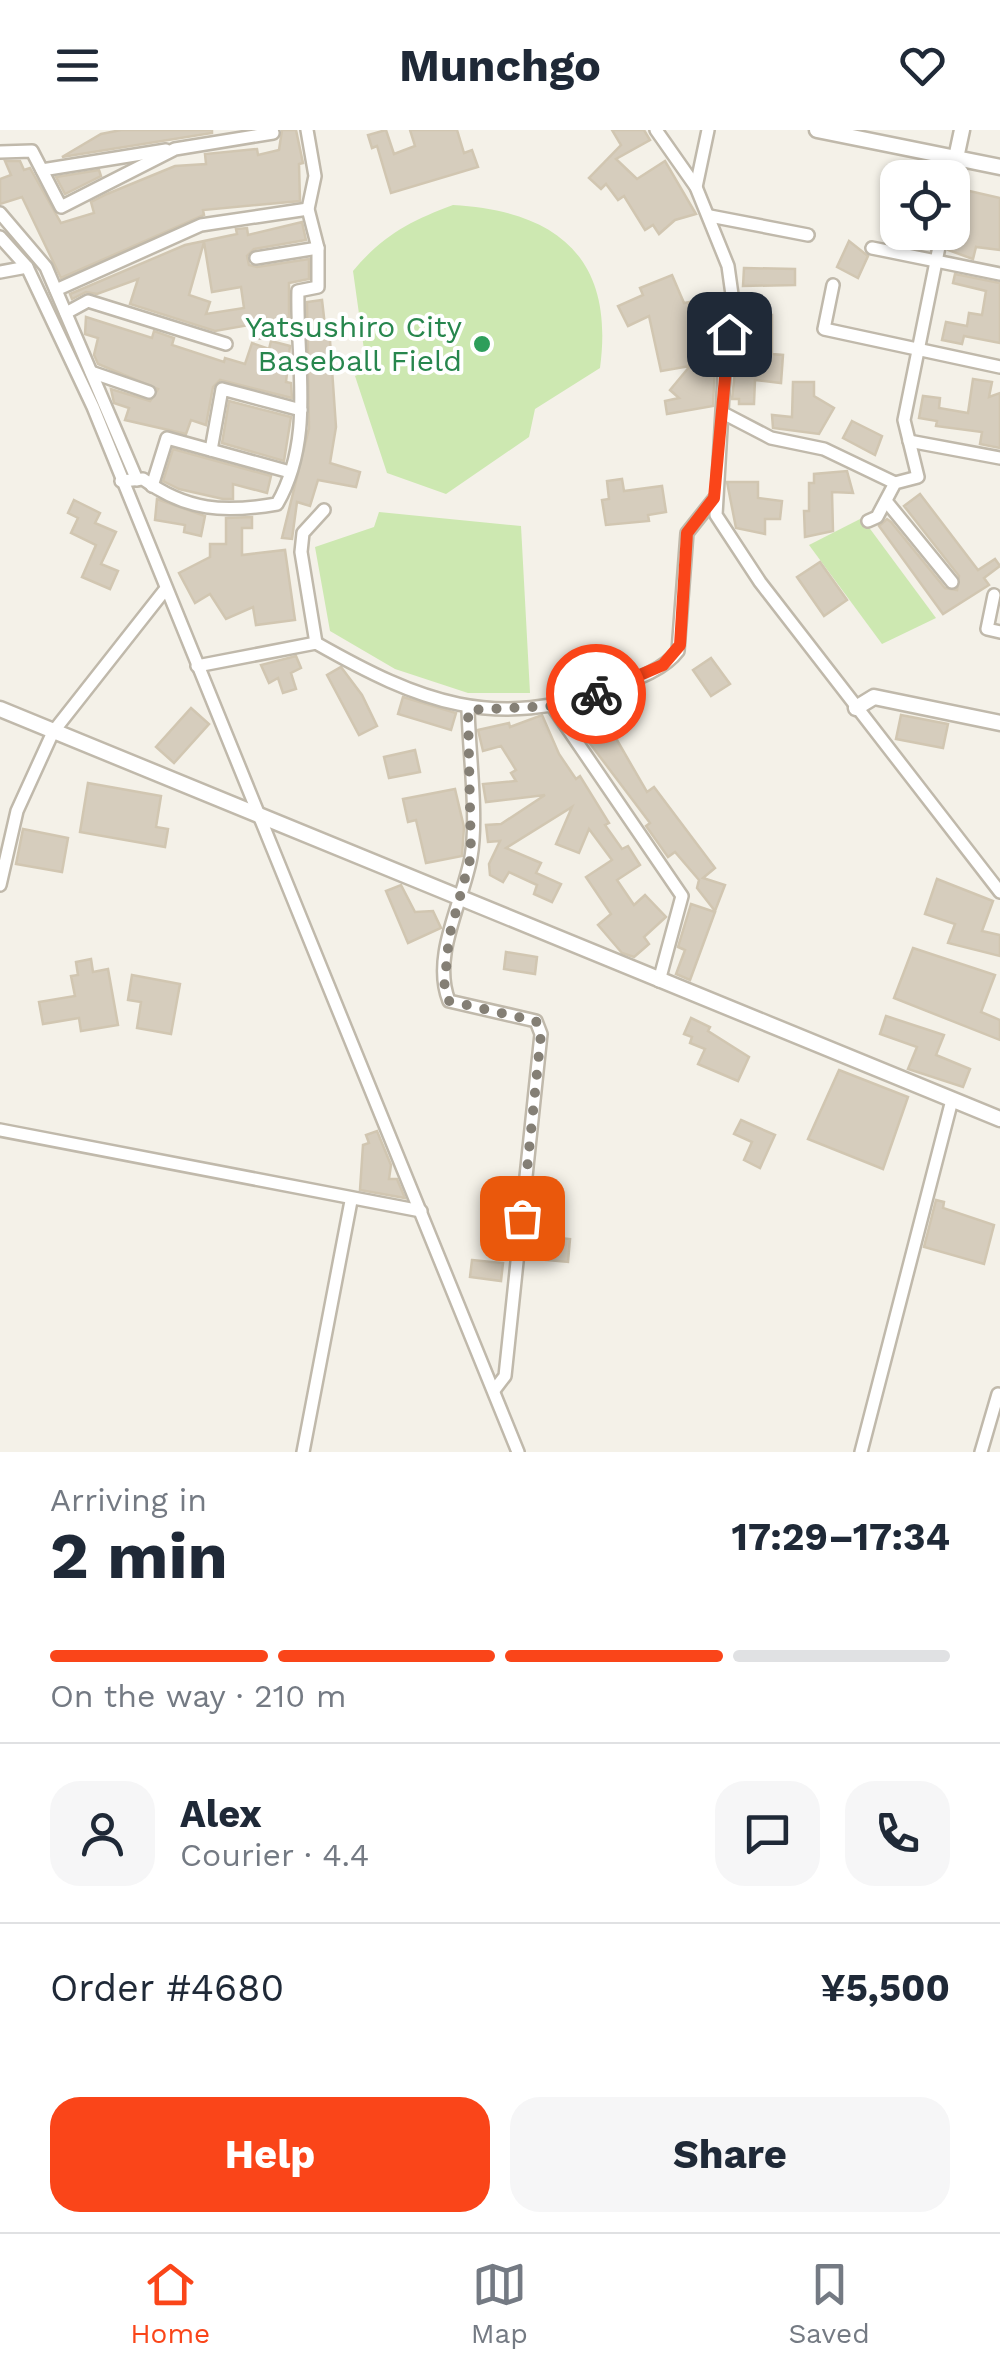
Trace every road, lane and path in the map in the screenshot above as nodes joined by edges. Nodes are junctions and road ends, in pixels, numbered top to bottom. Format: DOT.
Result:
graph roads {
  1 [pos="272,130"];
  2 [pos="307,130"];
  3 [pos="656,130"];
  4 [pos="708,130"];
  5 [pos="816,130"];
  6 [pos="962,130"];
  7 [pos="175,149"];
  8 [pos="0,152"];
  9 [pos="956,158"];
  10 [pos="1000,167"];
  11 [pos="42,170"];
  12 [pos="696,186"];
  13 [pos="308,208"];
  14 [pos="0,213"];
  15 [pos="710,216"];
  16 [pos="808,235"];
  17 [pos="0,237"];
  18 [pos="318,248"];
  19 [pos="872,248"];
  20 [pos="938,250"];
  21 [pos="256,258"];
  22 [pos="936,261"];
  23 [pos="28,267"];
  24 [pos="0,272"];
  25 [pos="1000,274"];
  26 [pos="833,285"];
  27 [pos="56,290"];
  28 [pos="66,313"];
  29 [pos="298,326"];
  30 [pos="261,332"];
  31 [pos="226,344"];
  32 [pos="918,351"];
  33 [pos="1000,367"];
  34 [pos="92,372"];
  35 [pos="150,392"];
  36 [pos="301,410"];
  37 [pos="723,413"];
  38 [pos="909,441"];
  39 [pos="211,450"];
  40 [pos="1000,458"];
  41 [pos="290,472"];
  42 [pos="137,480"];
  43 [pos="121,481"];
  44 [pos="896,483"];
  45 [pos="152,486"];
  46 [pos="714,498"];
  47 [pos="886,501"];
  48 [pos="324,510"];
  49 [pos="868,521"];
  50 [pos="952,582"];
  51 [pos="164,591"];
  52 [pos="994,595"];
  53 [pos="1000,632"];
  54 [pos="316,643"];
  55 [pos="197,666"];
  56 [pos="553,706"];
  57 [pos="856,708"];
  58 [pos="0,709"];
  59 [pos="468,710"];
  60 [pos="1000,723"];
  61 [pos="53,732"];
  62 [pos="260,818"];
  63 [pos="0,884"];
  64 [pos="1000,892"];
  65 [pos="458,898"];
  66 [pos="659,981"];
  67 [pos="952,1100"];
  68 [pos="1000,1120"];
  69 [pos="0,1130"];
  70 [pos="351,1201"];
  71 [pos="421,1211"];
  72 [pos="495,1390"];
  73 [pos="998,1394"];
  74 [pos="303,1452"];
  75 [pos="518,1452"];
  76 [pos="861,1452"];
  77 [pos="981,1452"];
  1 -- 7 [label="street"];
  2 -- 13 [label="street"];
  3 -- 12 [label="street"];
  4 -- 12 [label="street"];
  5 -- 9 [label="street"];
  6 -- 9 [label="street"];
  7 -- 11 [label="street"];
  7 -- 11 [label="street"];
  8 -- 11 [label="street"];
  9 -- 10 [label="street"];
  12 -- 15 [label="street"];
  13 -- 18 [label="street"];
  13 -- 27 [label="street"];
  14 -- 27 [label="street"];
  15 -- 16 [label="street"];
  15 -- 37 [label="street"];
  17 -- 23 [label="street"];
  18 -- 21 [label="street"];
  18 -- 29 [label="street"];
  19 -- 22 [label="street"];
  20 -- 22 [label="street"];
  22 -- 25 [label="street"];
  22 -- 32 [label="street"];
  23 -- 24 [label="street"];
  23 -- 43 [label="street"];
  26 -- 32 [label="street"];
  27 -- 28 [label="street"];
  28 -- 31 [label="street"];
  28 -- 34 [label="street"];
  29 -- 30 [label="street"];
  29 -- 36 [label="street"];
  32 -- 33 [label="street"];
  32 -- 38 [label="street"];
  34 -- 35 [label="street"];
  34 -- 42 [label="street"];
  36 -- 39 [label="street"];
  36 -- 41 [label="street"];
  37 -- 44 [label="street"];
  37 -- 46 [label="street"];
  38 -- 40 [label="street"];
  38 -- 44 [label="street"];
  39 -- 41 [label="street"];
  39 -- 45 [label="street"];
  41 -- 45 [label="street"];
  42 -- 43 [label="street"];
  42 -- 45 [label="street"];
  43 -- 51 [label="street"];
  44 -- 47 [label="street"];
  46 -- 56 [label="street"];
  46 -- 57 [label="street"];
  47 -- 49 [label="street"];
  47 -- 50 [label="street"];
  48 -- 54 [label="street"];
  51 -- 55 [label="street"];
  51 -- 61 [label="street"];
  52 -- 53 [label="street"];
  54 -- 55 [label="street"];
  54 -- 59 [label="street"];
  55 -- 62 [label="street"];
  56 -- 59 [label="street"];
  56 -- 66 [label="street"];
  57 -- 60 [label="street"];
  57 -- 64 [label="street"];
  58 -- 61 [label="street"];
  59 -- 65 [label="street"];
  61 -- 62 [label="street"];
  61 -- 63 [label="street"];
  62 -- 65 [label="street"];
  62 -- 71 [label="street"];
  65 -- 66 [label="street"];
  65 -- 72 [label="street"];
  66 -- 67 [label="street"];
  67 -- 68 [label="street"];
  67 -- 76 [label="street"];
  69 -- 70 [label="street"];
  70 -- 71 [label="street"];
  70 -- 74 [label="street"];
  71 -- 72 [label="street"];
  72 -- 75 [label="street"];
  73 -- 77 [label="street"];
}
